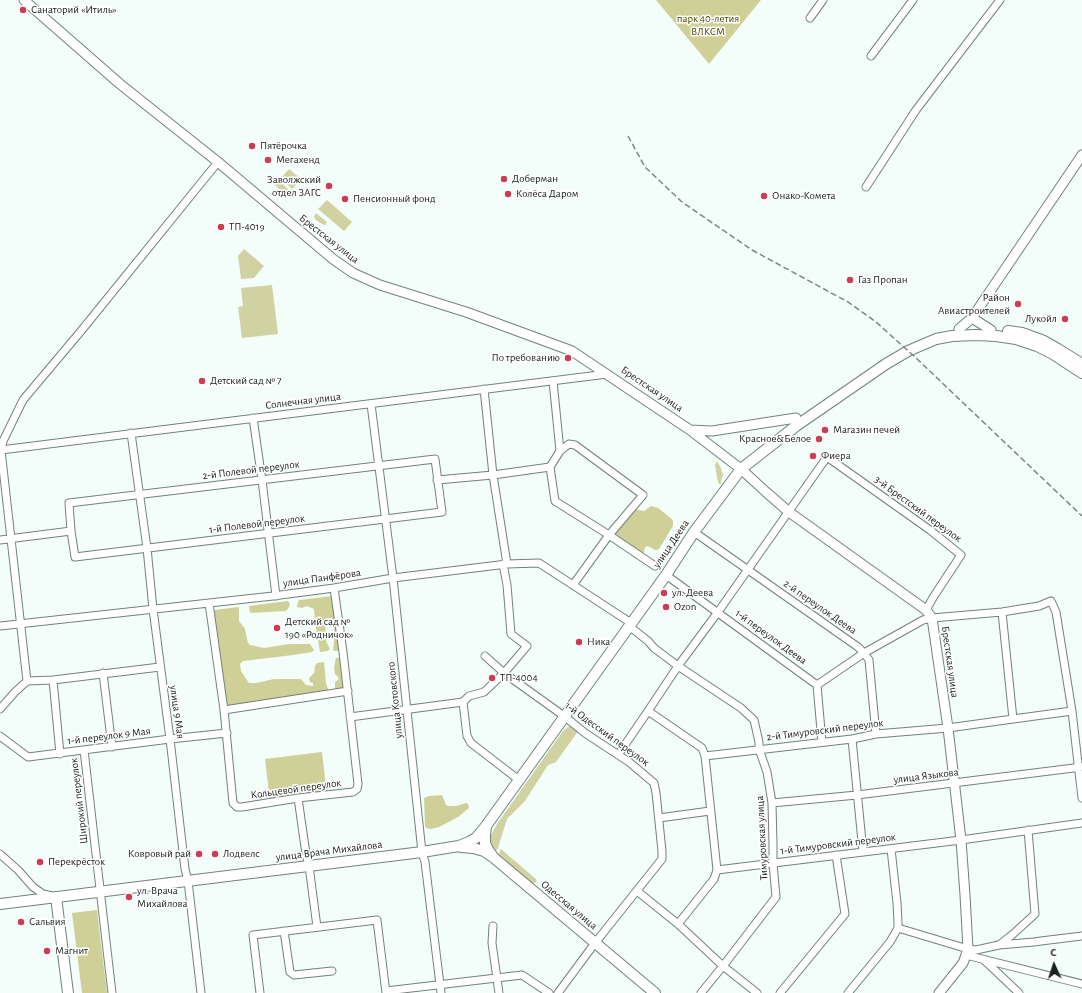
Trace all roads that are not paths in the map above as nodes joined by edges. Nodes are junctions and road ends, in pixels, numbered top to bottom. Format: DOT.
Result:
graph roads {
  1 [pos="24,0"];
  2 [pos="823,0"];
  3 [pos="913,0"];
  4 [pos="1000,0"];
  5 [pos="810,18"];
  6 [pos="871,56"];
  7 [pos="1082,155"];
  8 [pos="218,162"];
  9 [pos="866,186"];
  10 [pos="972,318"];
  11 [pos="959,329"];
  12 [pos="991,330"];
  13 [pos="1082,364"];
  14 [pos="1082,373"];
  15 [pos="607,374"];
  16 [pos="553,381"];
  17 [pos="484,389"];
  18 [pos="371,404"];
  19 [pos="253,418"];
  20 [pos="796,418"];
  21 [pos="690,430"];
  22 [pos="131,434"];
  23 [pos="0,450"];
  24 [pos="560,451"];
  25 [pos="379,466"];
  26 [pos="550,467"];
  27 [pos="741,469"];
  28 [pos="494,475"];
  29 [pos="262,480"];
  30 [pos="437,480"];
  31 [pos="140,495"];
  32 [pos="789,512"];
  33 [pos="385,519"];
  34 [pos="72,531"];
  35 [pos="694,532"];
  36 [pos="268,533"];
  37 [pos="609,535"];
  38 [pos="11,539"];
  39 [pos="0,540"];
  40 [pos="147,548"];
  41 [pos="505,564"];
  42 [pos="655,566"];
  43 [pos="748,569"];
  44 [pos="666,574"];
  45 [pos="393,578"];
  46 [pos="574,585"];
  47 [pos="334,588"];
  48 [pos="276,596"];
  49 [pos="209,603"];
  50 [pos="153,609"];
  51 [pos="926,610"];
  52 [pos="718,612"];
  53 [pos="1002,612"];
  54 [pos="932,618"];
  55 [pos="21,624"];
  56 [pos="630,624"];
  57 [pos="0,626"];
  58 [pos="864,653"];
  59 [pos="485,656"];
  60 [pos="678,666"];
  61 [pos="160,667"];
  62 [pos="504,672"];
  63 [pos="103,673"];
  64 [pos="53,680"];
  65 [pos="27,681"];
  66 [pos="817,685"];
  67 [pos="348,692"];
  68 [pos="463,702"];
  69 [pos="0,709"];
  70 [pos="224,710"];
  71 [pos="407,710"];
  72 [pos="648,711"];
  73 [pos="1072,711"];
  74 [pos="564,716"];
  75 [pos="350,717"];
  76 [pos="1013,719"];
  77 [pos="948,728"];
  78 [pos="227,733"];
  79 [pos="876,734"];
  80 [pos="0,736"];
  81 [pos="170,739"];
  82 [pos="852,739"];
  83 [pos="822,742"];
  84 [pos="112,747"];
  85 [pos="759,749"];
  86 [pos="84,750"];
  87 [pos="60,754"];
  88 [pos="618,755"];
  89 [pos="705,756"];
  90 [pos="1080,767"];
  91 [pos="519,780"];
  92 [pos="954,783"];
  93 [pos="857,795"];
  94 [pos="298,798"];
  95 [pos="1082,798"];
  96 [pos="772,803"];
  97 [pos="710,811"];
  98 [pos="659,818"];
  99 [pos="1082,823"];
  100 [pos="486,826"];
  101 [pos="1028,830"];
  102 [pos="960,840"];
  103 [pos="459,846"];
  104 [pos="891,849"];
  105 [pos="422,852"];
  106 [pos="863,852"];
  107 [pos="0,854"];
  108 [pos="836,855"];
  109 [pos="494,858"];
  110 [pos="772,863"];
  111 [pos="309,866"];
  112 [pos="717,870"];
  113 [pos="188,881"];
  114 [pos="636,891"];
  115 [pos="100,892"];
  116 [pos="56,897"];
  117 [pos="0,904"];
  118 [pos="678,924"];
  119 [pos="493,926"];
  120 [pos="317,927"];
  121 [pos="898,928"];
  122 [pos="284,931"];
  123 [pos="1082,936"];
  124 [pos="595,943"];
  125 [pos="999,944"];
  126 [pos="967,952"];
  127 [pos="983,959"];
  128 [pos="724,966"];
  129 [pos="332,971"];
  130 [pos="496,978"];
  131 [pos="1082,984"];
  132 [pos="440,985"];
  133 [pos="386,992"];
  134 [pos="68,993"];
  135 [pos="112,993"];
  136 [pos="201,993"];
  137 [pos="260,993"];
  138 [pos="441,993"];
  139 [pos="499,993"];
  140 [pos="549,993"];
  141 [pos="558,993"];
  142 [pos="655,993"];
  143 [pos="701,993"];
  144 [pos="757,993"];
  145 [pos="780,993"];
  146 [pos="848,993"];
  147 [pos="939,993"];
  148 [pos="1019,993"];
  1 -- 8 [label="street, Брестская улица"];
  2 -- 5 [label="street"];
  3 -- 6 [label="street"];
  4 -- 9 [label="street"];
  7 -- 10 [label="street"];
  8 -- 15 [label="street, Брестская улица"];
  8 -- 23 [label="street"];
  10 -- 11 [label="street"];
  10 -- 12 [label="street"];
  11 -- 12 [label="main road"];
  11 -- 20 [label="main road"];
  12 -- 13 [label="main road"];
  14 -- 27 [label="main road, улица Деева"];
  15 -- 16 [label="street, Солнечная улица"];
  15 -- 21 [label="street, Брестская улица"];
  16 -- 17 [label="street, Солнечная улица"];
  16 -- 24 [label="street"];
  17 -- 18 [label="street, Солнечная улица"];
  17 -- 28 [label="street"];
  18 -- 19 [label="street, Солнечная улица"];
  18 -- 25 [label="street, улица Котовского"];
  19 -- 22 [label="street, Солнечная улица"];
  19 -- 29 [label="street"];
  20 -- 21 [label="street"];
  20 -- 27 [label="main road"];
  21 -- 27 [label="street, Брестская улица"];
  22 -- 23 [label="street, Солнечная улица"];
  22 -- 31 [label="street, улица 9 Мая"];
  23 -- 38 [label="street"];
  24 -- 26 [label="street"];
  24 -- 37 [label="street"];
  25 -- 29 [label="street, 2-й Полевой переулок"];
  25 -- 30 [label="street, 2-й Полевой переулок"];
  25 -- 33 [label="street, улица Котовского"];
  26 -- 28 [label="street"];
  26 -- 37 [label="street"];
  27 -- 32 [label="street, Брестская улица"];
  27 -- 35 [label="main road, улица Деева"];
  28 -- 30 [label="street"];
  28 -- 41 [label="street"];
  29 -- 31 [label="street, 2-й Полевой переулок"];
  29 -- 36 [label="street"];
  30 -- 33 [label="street, 1-й Полевой переулок"];
  31 -- 34 [label="street, 2-й Полевой переулок"];
  31 -- 40 [label="street, улица 9 Мая"];
  32 -- 43 [label="street"];
  32 -- 51 [label="street, Брестская улица"];
  32 -- 51 [label="street, 3-й Брестский переулок"];
  33 -- 36 [label="street, 1-й Полевой переулок"];
  33 -- 45 [label="street, улица Котовского"];
  34 -- 38 [label="street"];
  34 -- 40 [label="street, 1-й Полевой переулок"];
  35 -- 43 [label="street, 2-й переулок Деева"];
  35 -- 44 [label="main road, улица Деева"];
  36 -- 40 [label="street, 1-й Полевой переулок"];
  36 -- 48 [label="street"];
  37 -- 42 [label="street"];
  37 -- 46 [label="street"];
  38 -- 39 [label="street"];
  38 -- 55 [label="street"];
  40 -- 50 [label="street, улица 9 Мая"];
  41 -- 45 [label="street, улица Панфёрова"];
  41 -- 46 [label="street, улица Панфёрова"];
  41 -- 62 [label="street"];
  43 -- 52 [label="street"];
  43 -- 58 [label="street, 2-й переулок Деева"];
  44 -- 52 [label="street, 1-й переулок Деева"];
  44 -- 56 [label="main road, улица Деева"];
  45 -- 47 [label="street, улица Панфёрова"];
  45 -- 71 [label="street, улица Котовского"];
  46 -- 56 [label="street, улица Панфёрова"];
  47 -- 48 [label="street, улица Панфёрова"];
  47 -- 67 [label="street, Кольцевой переулок"];
  48 -- 49 [label="street, улица Панфёрова"];
  49 -- 50 [label="street, улица Панфёрова"];
  49 -- 70 [label="street, Кольцевой переулок"];
  50 -- 55 [label="street, улица Панфёрова"];
  50 -- 61 [label="street, улица 9 Мая"];
  51 -- 54 [label="street, Брестская улица"];
  52 -- 60 [label="street"];
  52 -- 66 [label="street, 1-й переулок Деева"];
  53 -- 54 [label="street"];
  53 -- 73 [label="street"];
  53 -- 76 [label="street"];
  54 -- 58 [label="street"];
  54 -- 77 [label="street, Брестская улица"];
  55 -- 57 [label="street, улица Панфёрова"];
  55 -- 65 [label="street"];
  56 -- 60 [label="street, Тимуровская улица"];
  56 -- 74 [label="main road, улица Деева"];
  58 -- 66 [label="street"];
  58 -- 79 [label="street"];
  59 -- 62 [label="street, 1-й Одесский переулок"];
  60 -- 72 [label="street"];
  60 -- 85 [label="street, Тимуровская улица"];
  61 -- 63 [label="street"];
  61 -- 81 [label="street, улица 9 Мая"];
  62 -- 68 [label="street"];
  62 -- 74 [label="street, 1-й Одесский переулок"];
  63 -- 64 [label="street"];
  63 -- 84 [label="street"];
  64 -- 65 [label="street"];
  64 -- 87 [label="street"];
  65 -- 69 [label="street"];
  66 -- 83 [label="street"];
  67 -- 70 [label="street"];
  67 -- 75 [label="street, Кольцевой переулок"];
  68 -- 71 [label="street"];
  68 -- 91 [label="street"];
  70 -- 78 [label="street, Кольцевой переулок"];
  71 -- 75 [label="street"];
  71 -- 105 [label="street, улица Котовского"];
  72 -- 88 [label="street"];
  72 -- 89 [label="street"];
  73 -- 76 [label="street, 2-й Тимуровский переулок"];
  73 -- 90 [label="street"];
  74 -- 88 [label="street, 1-й Одесский переулок"];
  74 -- 91 [label="main road, улица Деева"];
  75 -- 94 [label="street, Кольцевой переулок"];
  76 -- 77 [label="street, 2-й Тимуровский переулок"];
  77 -- 79 [label="street, 2-й Тимуровский переулок"];
  77 -- 92 [label="street, Брестская улица"];
  78 -- 81 [label="street, 1-й переулок 9 Мая"];
  78 -- 94 [label="street, Кольцевой переулок"];
  79 -- 82 [label="street, 2-й Тимуровский переулок"];
  80 -- 87 [label="street, 1-й переулок 9 Мая"];
  81 -- 84 [label="street, 1-й переулок 9 Мая"];
  81 -- 113 [label="street, улица 9 Мая"];
  82 -- 83 [label="street, 2-й Тимуровский переулок"];
  82 -- 93 [label="street"];
  83 -- 85 [label="street, 2-й Тимуровский переулок"];
  84 -- 86 [label="street, 1-й переулок 9 Мая"];
  85 -- 89 [label="street, 2-й Тимуровский переулок"];
  85 -- 96 [label="street, Тимуровская улица"];
  86 -- 87 [label="street, 1-й переулок 9 Мая"];
  86 -- 115 [label="street, Широкий переулок"];
  88 -- 98 [label="street, 1-й Одесский переулок"];
  89 -- 97 [label="street"];
  90 -- 92 [label="street, улица Языкова"];
  90 -- 95 [label="street"];
  91 -- 100 [label="main road, улица Деева"];
  92 -- 93 [label="street, улица Языкова"];
  92 -- 102 [label="street, Брестская улица"];
  93 -- 96 [label="street, улица Языкова"];
  93 -- 106 [label="street"];
  94 -- 111 [label="street"];
  96 -- 110 [label="street, Тимуровская улица"];
  97 -- 98 [label="street"];
  97 -- 112 [label="street"];
  98 -- 114 [label="street, 1-й Одесский переулок"];
  99 -- 101 [label="street, 1-й Тимуровский переулок"];
  100 -- 103 [label="main road, улица Врача Михайлова"];
  100 -- 109 [label="main road, Одесская улица"];
  101 -- 102 [label="street, 1-й Тимуровский переулок"];
  101 -- 125 [label="street"];
  102 -- 104 [label="street, 1-й Тимуровский переулок"];
  102 -- 126 [label="street, Брестская улица"];
  103 -- 105 [label="main road, улица Врача Михайлова"];
  103 -- 109 [label="main road"];
  104 -- 106 [label="street, 1-й Тимуровский переулок"];
  104 -- 121 [label="street"];
  105 -- 111 [label="main road, улица Врача Михайлова"];
  105 -- 132 [label="street, улица Котовского"];
  106 -- 108 [label="street, 1-й Тимуровский переулок"];
  107 -- 116 [label="street"];
  108 -- 110 [label="street, 1-й Тимуровский переулок"];
  108 -- 145 [label="street"];
  109 -- 124 [label="main road, Одесская улица"];
  110 -- 112 [label="street, 1-й Тимуровский переулок"];
  110 -- 128 [label="street, Тимуровская улица"];
  111 -- 113 [label="main road, улица Врача Михайлова"];
  111 -- 120 [label="street"];
  112 -- 118 [label="street"];
  113 -- 115 [label="main road, улица Врача Михайлова"];
  113 -- 136 [label="street, улица 9 Мая"];
  114 -- 118 [label="street"];
  114 -- 124 [label="street, 1-й Одесский переулок"];
  115 -- 116 [label="main road, улица Врача Михайлова"];
  115 -- 135 [label="street, Широкий переулок"];
  116 -- 117 [label="main road, улица Врача Михайлова"];
  116 -- 134 [label="main road"];
  118 -- 128 [label="street"];
  119 -- 130 [label="street"];
  120 -- 122 [label="street"];
  120 -- 133 [label="street"];
  121 -- 126 [label="street"];
  121 -- 146 [label="street"];
  122 -- 129 [label="street"];
  122 -- 137 [label="street"];
  123 -- 125 [label="street"];
  124 -- 141 [label="street, 1-й Одесский переулок"];
  124 -- 142 [label="main road, Одесская улица"];
  125 -- 126 [label="street"];
  126 -- 127 [label="street"];
  126 -- 147 [label="street"];
  127 -- 131 [label="street"];
  127 -- 148 [label="street"];
  128 -- 143 [label="street, Тимуровская улица"];
  128 -- 144 [label="street"];
  130 -- 132 [label="street"];
  130 -- 139 [label="street"];
  130 -- 140 [label="street"];
  132 -- 133 [label="street"];
  132 -- 138 [label="street, улица Котовского"];
}
